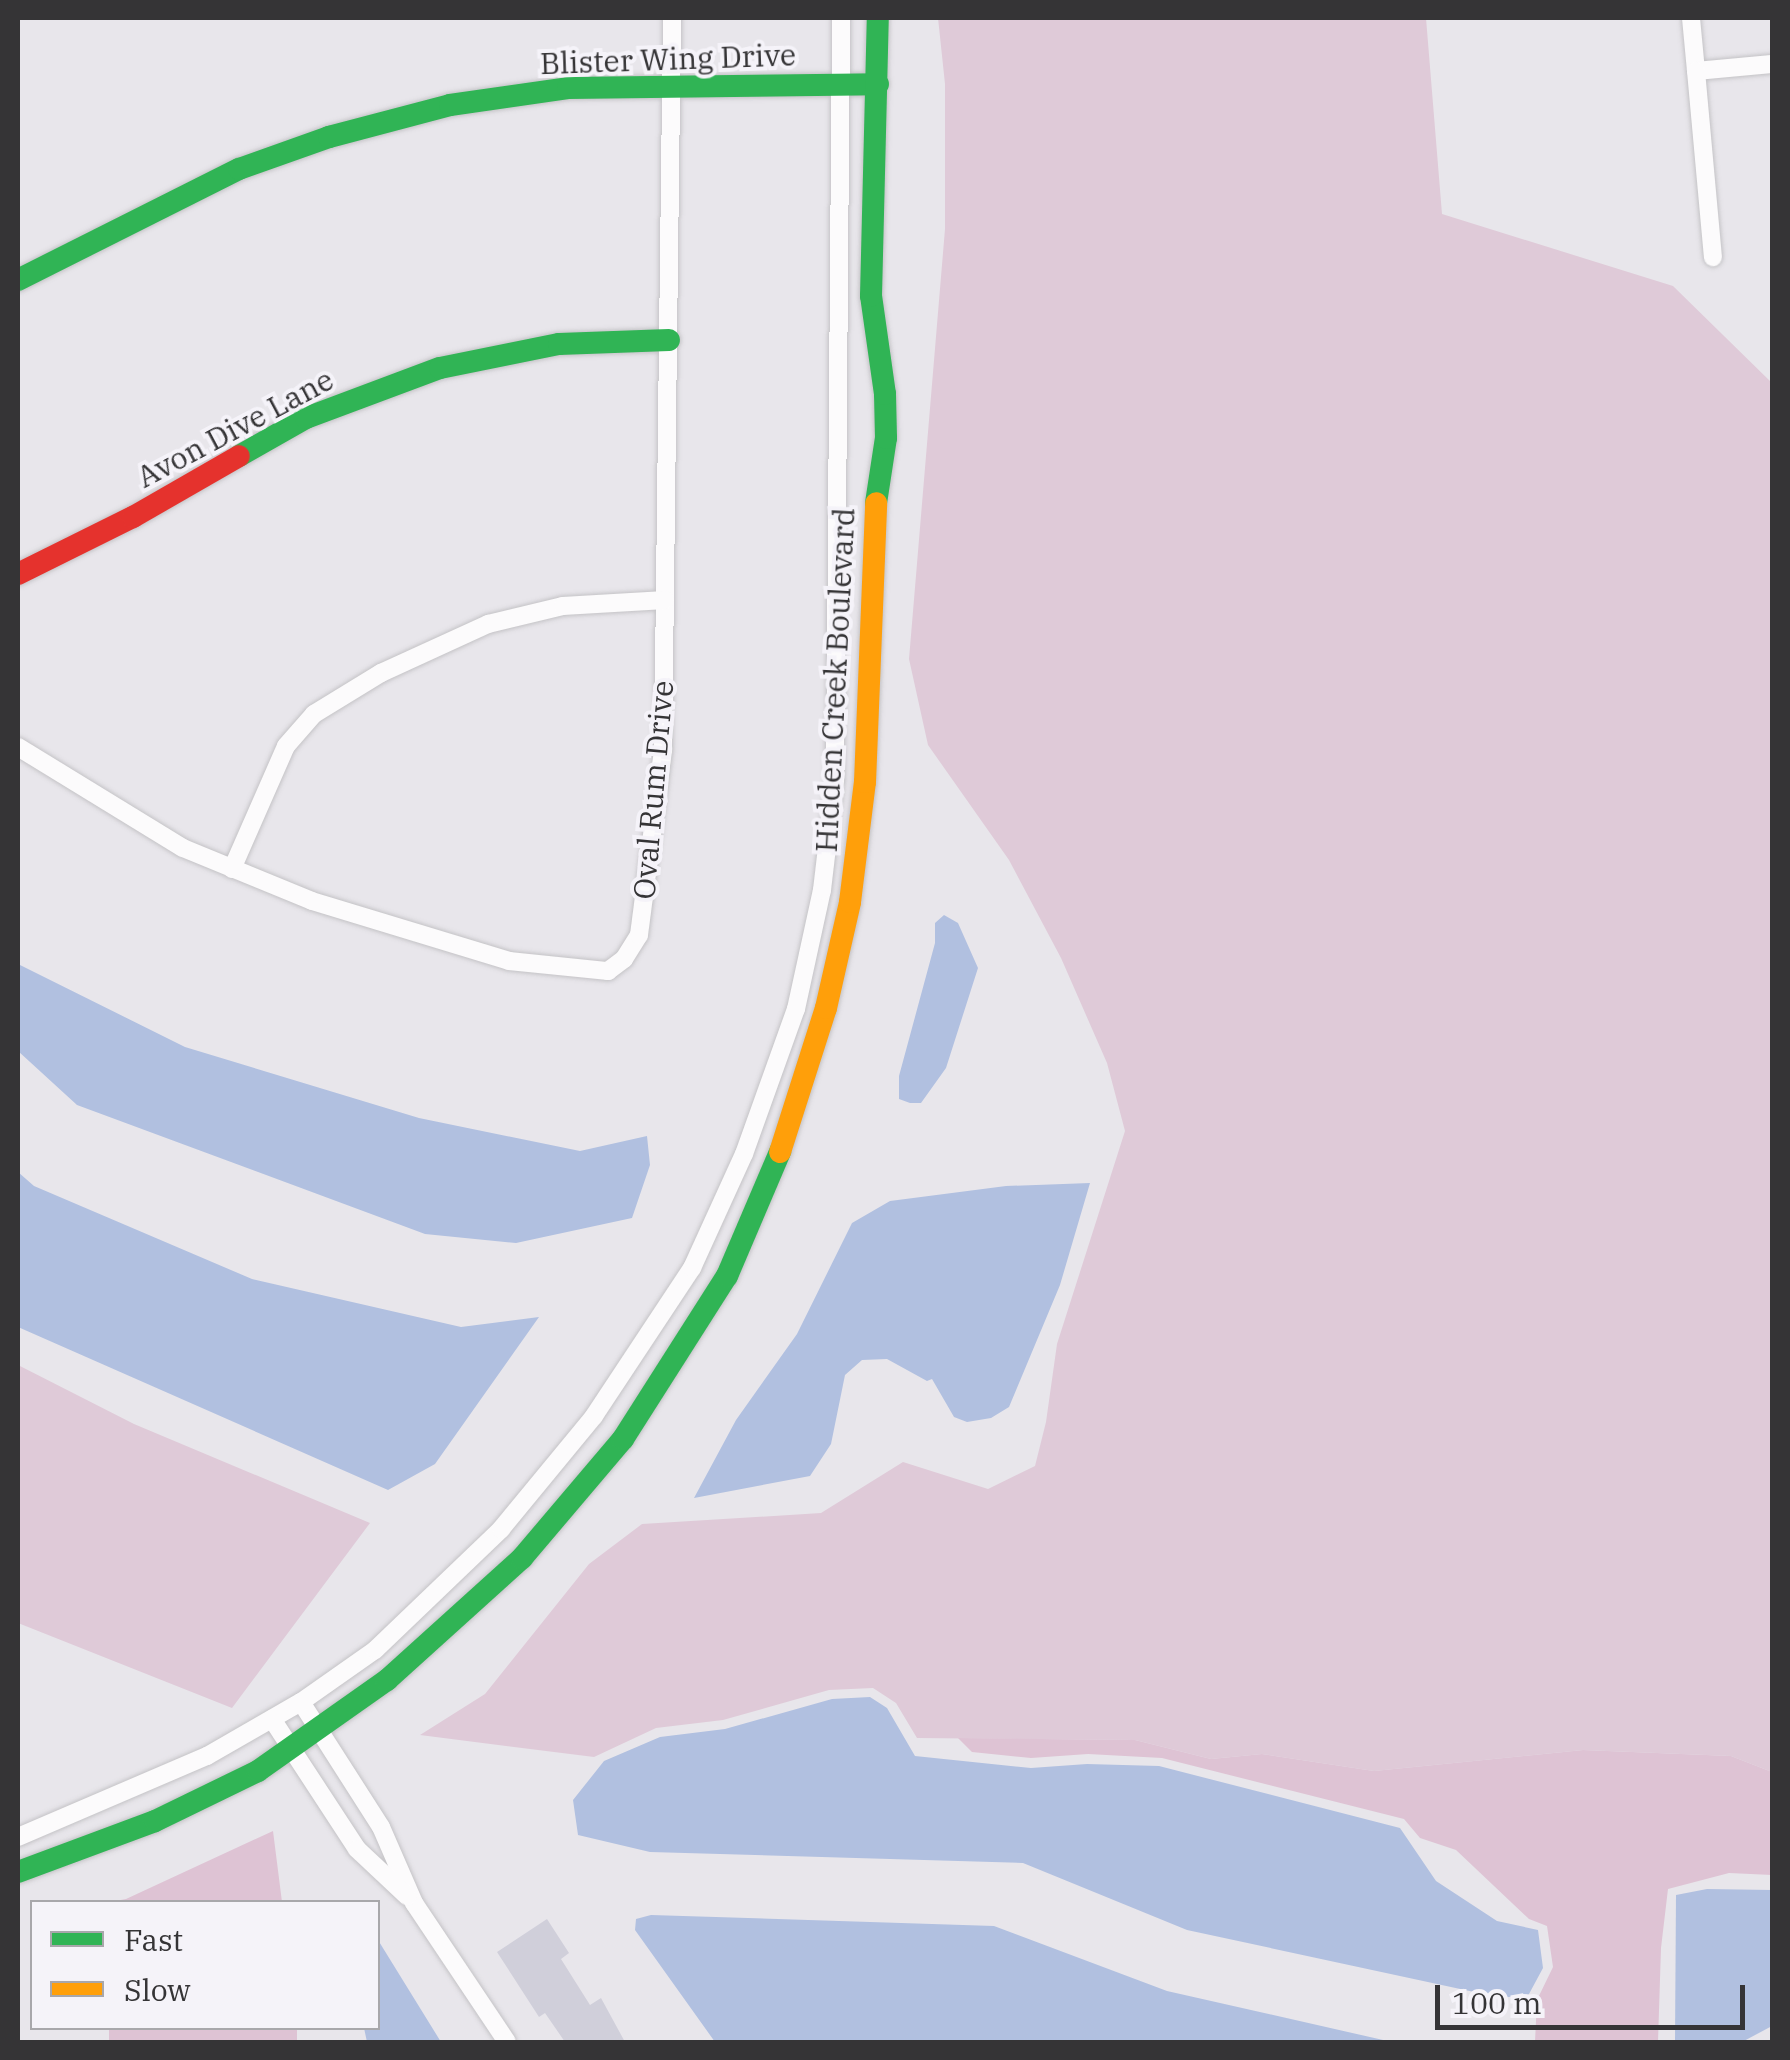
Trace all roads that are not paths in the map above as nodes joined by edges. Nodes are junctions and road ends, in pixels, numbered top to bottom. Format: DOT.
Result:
graph roads {
  1 [pos="672,18"];
  2 [pos="840,18"];
  3 [pos="878,18"];
  4 [pos="1691,18"];
  5 [pos="1772,64"];
  6 [pos="1696,72"];
  7 [pos="672,84"];
  8 [pos="878,84"];
  9 [pos="839,85"];
  10 [pos="1713,257"];
  11 [pos="18,280"];
  12 [pos="668,340"];
  13 [pos="18,574"];
  14 [pos="665,600"];
  15 [pos="18,748"];
  16 [pos="232,868"];
  17 [pos="301,1702"];
  18 [pos="272,1719"];
  19 [pos="319,1730"];
  20 [pos="290,1749"];
  21 [pos="18,1837"];
  22 [pos="18,1872"];
  23 [pos="414,1903"];
  24 [pos="506,2042"];
  1 -- 7 [label="street, Oval Rum Drive"];
  2 -- 9 [label="street, Hidden Creek Boulevard"];
  3 -- 8 [label="street, Hidden Creek Boulevard"];
  4 -- 6 [label="street"];
  5 -- 6 [label="street"];
  6 -- 10 [label="street"];
  7 -- 9 [label="street, Blister Wing Drive"];
  7 -- 11 [label="street, Blister Wing Drive"];
  7 -- 12 [label="street, Oval Rum Drive"];
  8 -- 9 [label="street, Blister Wing Drive"];
  8 -- 19 [label="street, Hidden Creek Boulevard"];
  9 -- 17 [label="street, Hidden Creek Boulevard"];
  12 -- 13 [label="street, Avon Dive Lane"];
  12 -- 14 [label="street, Oval Rum Drive"];
  14 -- 16 [label="street"];
  14 -- 16 [label="street, Oval Rum Drive"];
  15 -- 16 [label="street, Oval Rum Drive"];
  17 -- 18 [label="street, Hidden Creek Boulevard"];
  17 -- 19 [label="street"];
  18 -- 20 [label="street"];
  18 -- 21 [label="street, Hidden Creek Boulevard"];
  19 -- 20 [label="street, Hidden Creek Boulevard"];
  19 -- 23 [label="street"];
  20 -- 22 [label="street, Hidden Creek Boulevard"];
  20 -- 23 [label="street"];
  23 -- 24 [label="street"];
}
